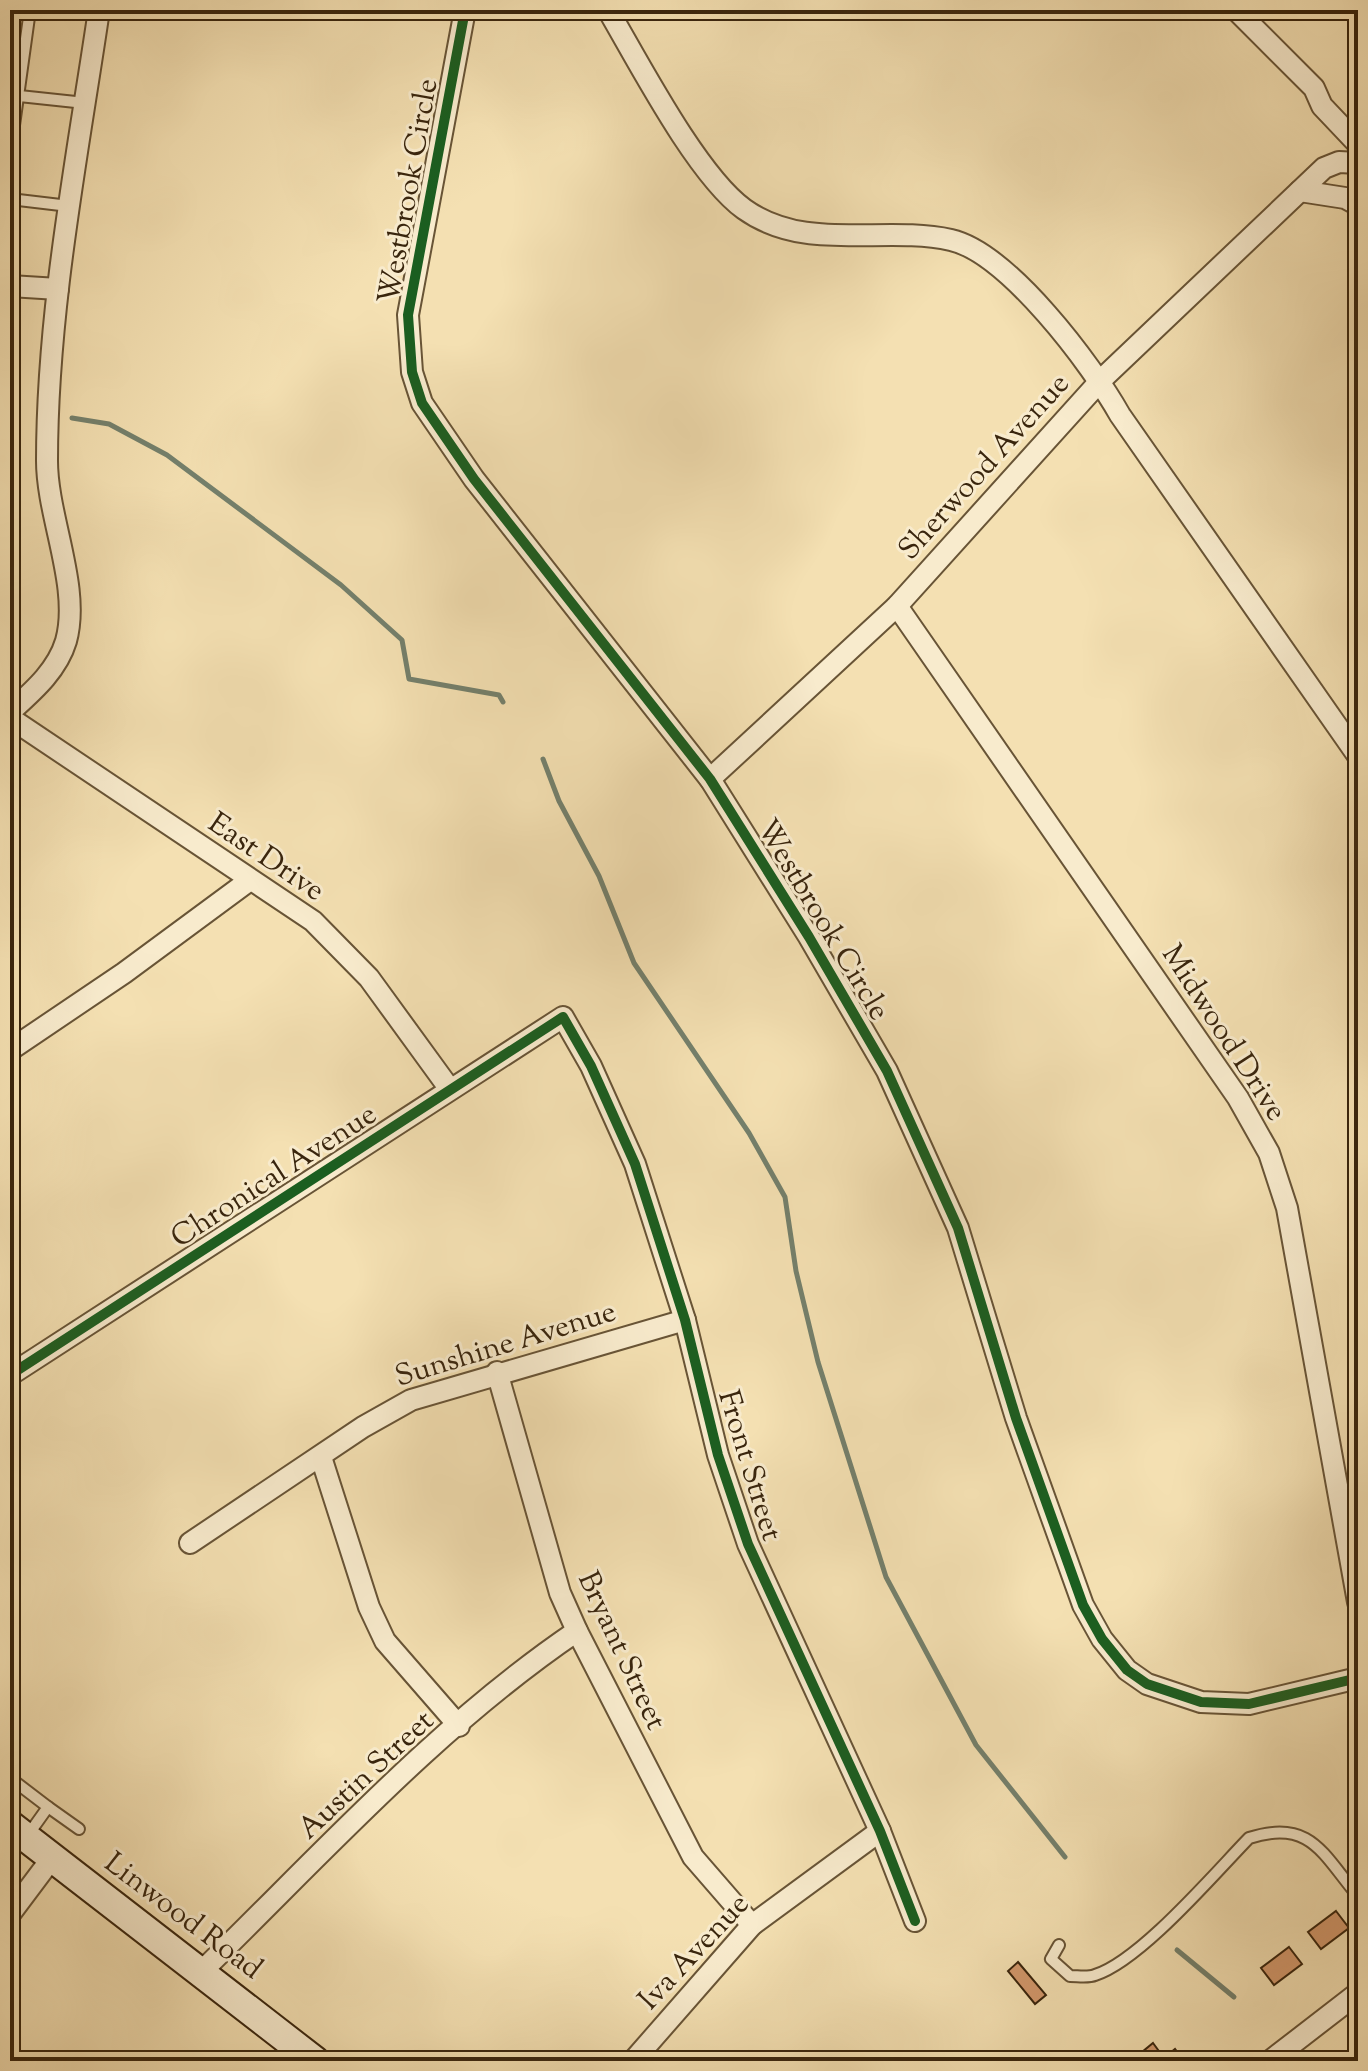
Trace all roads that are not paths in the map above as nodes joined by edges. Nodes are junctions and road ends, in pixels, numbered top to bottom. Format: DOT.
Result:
graph roads {
  1 [pos="30,10"];
  2 [pos="99,10"];
  3 [pos="465,10"];
  4 [pos="608,10"];
  5 [pos="1236,10"];
  6 [pos="14,96"];
  7 [pos="85,103"];
  8 [pos="1350,126"];
  9 [pos="1358,144"];
  10 [pos="10,154"];
  11 [pos="1358,163"];
  12 [pos="1358,172"];
  13 [pos="1321,173"];
  14 [pos="1300,191"];
  15 [pos="10,199"];
  16 [pos="1358,205"];
  17 [pos="69,206"];
  18 [pos="10,286"];
  19 [pos="58,289"];
  20 [pos="1101,380"];
  21 [pos="897,606"];
  22 [pos="10,715"];
  23 [pos="1358,756"];
  24 [pos="710,779"];
  25 [pos="250,880"];
  26 [pos="563,1017"];
  27 [pos="10,1050"];
  28 [pos="449,1088"];
  29 [pos="685,1320"];
  30 [pos="497,1372"];
  31 [pos="10,1375"];
  32 [pos="321,1457"];
  33 [pos="190,1543"];
  34 [pos="1358,1602"];
  35 [pos="577,1631"];
  36 [pos="1358,1678"];
  37 [pos="459,1726"];
  38 [pos="10,1779"];
  39 [pos="48,1807"];
  40 [pos="79,1829"];
  41 [pos="880,1831"];
  42 [pos="18,1832"];
  43 [pos="52,1858"];
  44 [pos="1358,1896"];
  45 [pos="10,1914"];
  46 [pos="915,1921"];
  47 [pos="752,1925"];
  48 [pos="1059,1945"];
  49 [pos="202,1971"];
  50 [pos="1358,1993"];
  51 [pos="315,2061"];
  52 [pos="633,2061"];
  53 [pos="1270,2061"];
  1 -- 6 [label="lane"];
  2 -- 7 [label="street"];
  3 -- 24 [label="street, Westbrook Circle"];
  4 -- 20 [label="street"];
  5 -- 8 [label="street"];
  6 -- 7 [label="lane"];
  6 -- 10 [label="lane"];
  7 -- 17 [label="street"];
  8 -- 9 [label="street"];
  8 -- 13 [label="street"];
  11 -- 13 [label="street"];
  12 -- 13 [label="street"];
  13 -- 14 [label="street, Sherwood Avenue"];
  14 -- 16 [label="street"];
  14 -- 20 [label="street, Sherwood Avenue"];
  15 -- 17 [label="lane"];
  17 -- 19 [label="street"];
  18 -- 19 [label="street"];
  19 -- 22 [label="street"];
  20 -- 21 [label="street, Sherwood Avenue"];
  20 -- 23 [label="street"];
  21 -- 24 [label="street, Sherwood Avenue"];
  21 -- 34 [label="street, Midwood Drive"];
  22 -- 25 [label="street, East Drive"];
  24 -- 36 [label="street, Westbrook Circle"];
  25 -- 27 [label="street"];
  25 -- 28 [label="street, East Drive"];
  26 -- 28 [label="street, Chronical Avenue"];
  26 -- 29 [label="street, Front Street"];
  28 -- 31 [label="street, Chronical Avenue"];
  29 -- 30 [label="street, Sunshine Avenue"];
  29 -- 41 [label="street, Front Street"];
  30 -- 32 [label="street, Sunshine Avenue"];
  30 -- 35 [label="street, Bryant Street"];
  32 -- 33 [label="street, Sunshine Avenue"];
  32 -- 37 [label="street"];
  35 -- 37 [label="street, Austin Street"];
  35 -- 47 [label="street, Bryant Street"];
  37 -- 49 [label="street, Austin Street"];
  38 -- 39 [label="lane"];
  39 -- 40 [label="lane"];
  39 -- 42 [label="lane"];
  41 -- 46 [label="street, Front Street"];
  41 -- 47 [label="street, Iva Avenue"];
  42 -- 43 [label="main road, Linwood Road"];
  43 -- 45 [label="street"];
  43 -- 49 [label="main road, Linwood Road"];
  44 -- 48 [label="lane"];
  47 -- 52 [label="street, Iva Avenue"];
  49 -- 51 [label="main road, Linwood Road"];
  50 -- 53 [label="street"];
}
